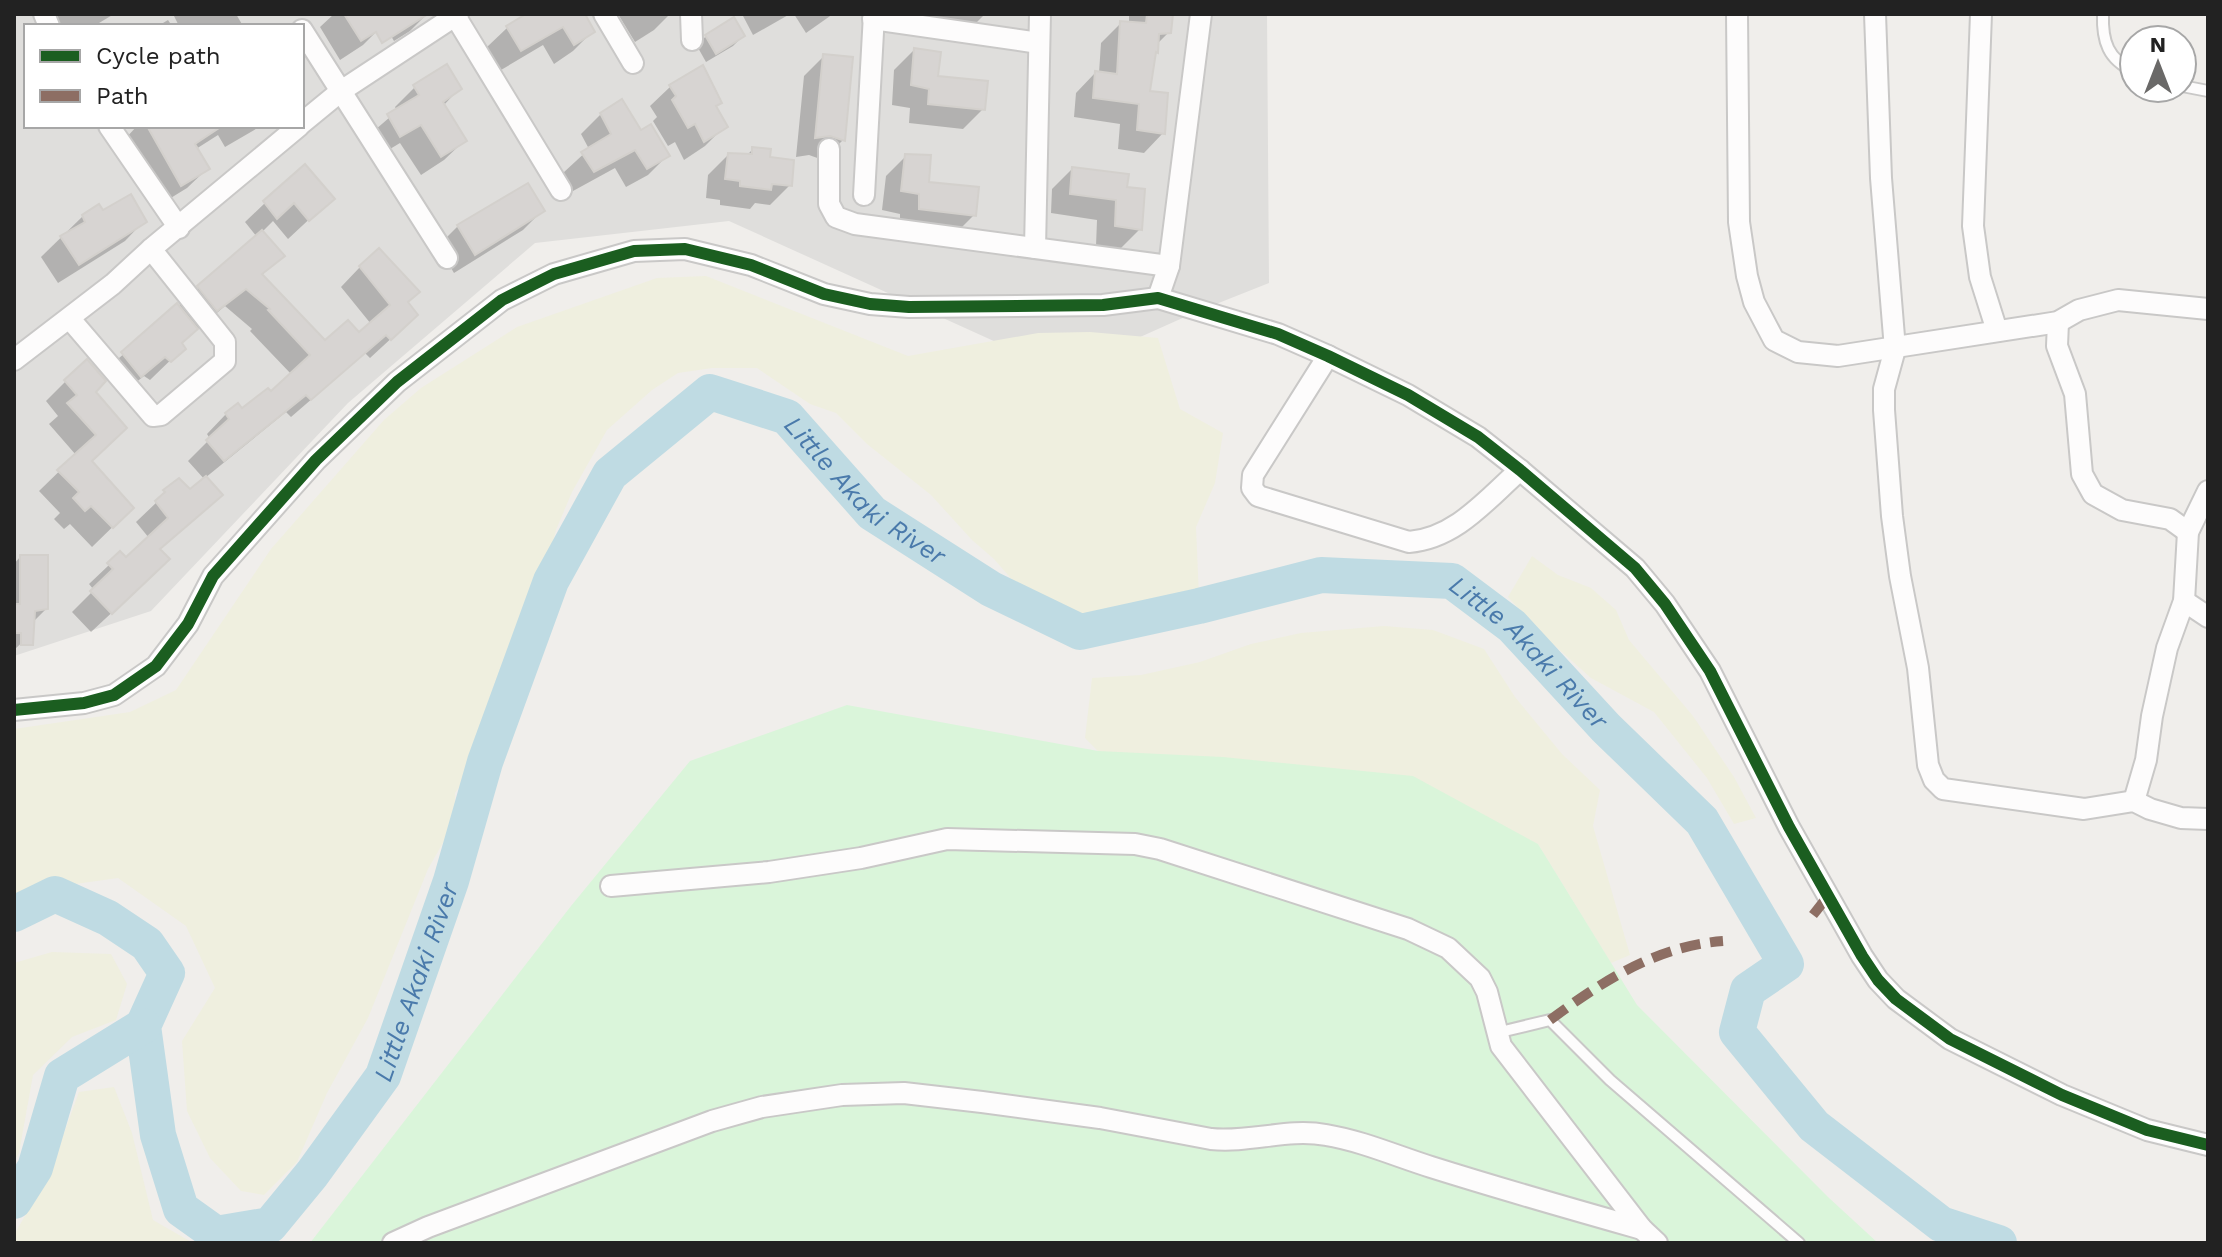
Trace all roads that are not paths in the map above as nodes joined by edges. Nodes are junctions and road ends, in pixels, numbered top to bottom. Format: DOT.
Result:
graph roads {
  1 [pos="456,14"];
  2 [pos="604,14"];
  3 [pos="691,14"];
  4 [pos="1040,14"];
  5 [pos="1201,14"];
  6 [pos="1737,14"];
  7 [pos="1875,14"];
  8 [pos="1981,14"];
  9 [pos="2103,14"];
  10 [pos="873,16"];
  11 [pos="304,33"];
  12 [pos="692,40"];
  13 [pos="1039,43"];
  14 [pos="633,63"];
  15 [pos="2118,64"];
  16 [pos="341,91"];
  17 [pos="304,122"];
  18 [pos="110,128"];
  19 [pos="296,128"];
  20 [pos="829,149"];
  21 [pos="561,190"];
  22 [pos="864,195"];
  23 [pos="179,228"];
  24 [pos="1035,248"];
  25 [pos="151,249"];
  26 [pos="447,258"];
  27 [pos="1169,266"];
  28 [pos="1158,298"];
  29 [pos="2208,309"];
  30 [pos="70,319"];
  31 [pos="2058,322"];
  32 [pos="1997,331"];
  33 [pos="1895,349"];
  34 [pos="1328,356"];
  35 [pos="14,360"];
  36 [pos="1520,470"];
  37 [pos="2208,491"];
  38 [pos="2188,532"];
  39 [pos="2184,601"];
  40 [pos="2208,617"];
  41 [pos="14,710"];
  42 [pos="2134,801"];
  43 [pos="2208,819"];
  44 [pos="611,886"];
  45 [pos="1496,1033"];
  46 [pos="2208,1145"];
  47 [pos="1649,1236"];
  48 [pos="393,1243"];
  49 [pos="1799,1243"];
  1 -- 16 [label="street"];
  1 -- 21 [label="street"];
  2 -- 14 [label="street"];
  3 -- 12 [label="street"];
  4 -- 13 [label="street"];
  5 -- 27 [label="street"];
  6 -- 33 [label="street"];
  7 -- 33 [label="street"];
  8 -- 32 [label="street"];
  9 -- 15 [label="lane"];
  10 -- 13 [label="street"];
  10 -- 22 [label="street"];
  11 -- 16 [label="street"];
  13 -- 24 [label="street"];
  16 -- 17 [label="street"];
  16 -- 26 [label="street"];
  18 -- 23 [label="street"];
  19 -- 23 [label="street"];
  20 -- 24 [label="street"];
  23 -- 25 [label="street"];
  24 -- 27 [label="street"];
  25 -- 30 [label="street"];
  25 -- 30 [label="street"];
  27 -- 28 [label="street"];
  28 -- 34 [label="street"];
  28 -- 41 [label="street"];
  29 -- 31 [label="street"];
  30 -- 35 [label="street"];
  31 -- 32 [label="street"];
  31 -- 38 [label="street"];
  32 -- 33 [label="street"];
  33 -- 42 [label="street"];
  34 -- 36 [label="street"];
  34 -- 36 [label="street"];
  36 -- 46 [label="street"];
  37 -- 38 [label="street"];
  38 -- 39 [label="street"];
  39 -- 40 [label="street"];
  39 -- 42 [label="street"];
  42 -- 43 [label="street"];
  44 -- 45 [label="street"];
  45 -- 47 [label="street"];
  45 -- 49 [label="lane"];
  47 -- 48 [label="street"];
}
